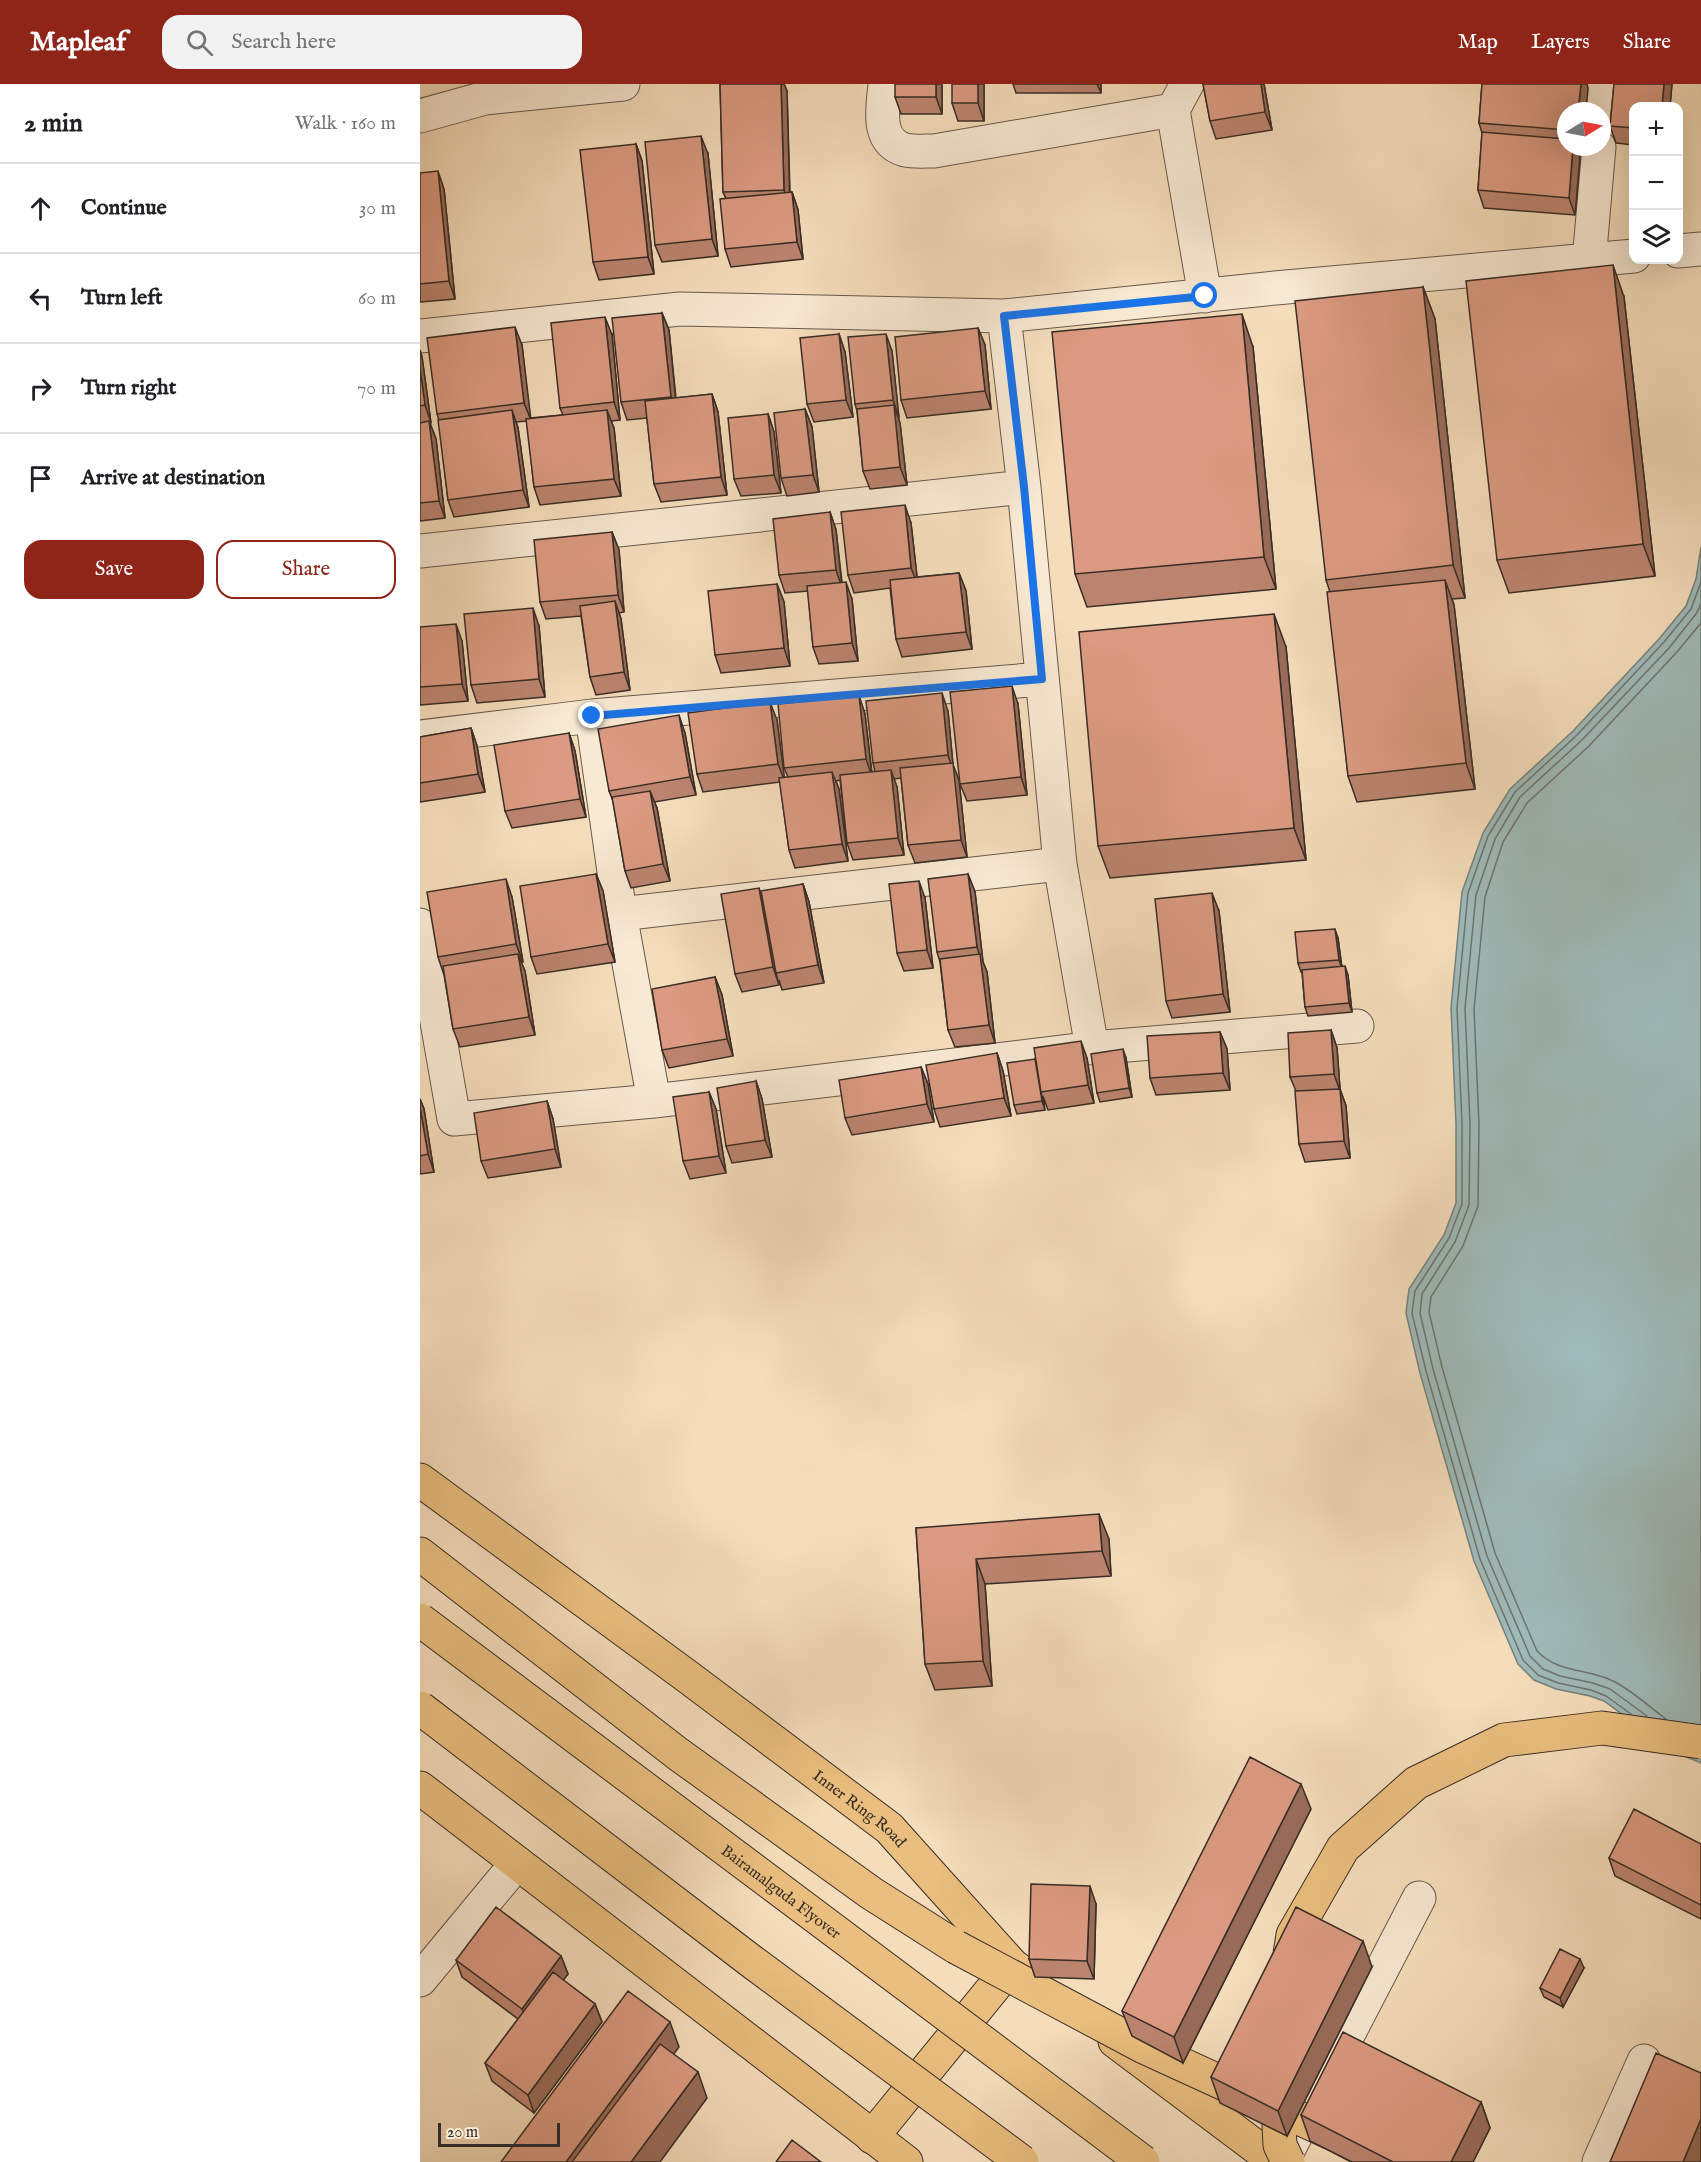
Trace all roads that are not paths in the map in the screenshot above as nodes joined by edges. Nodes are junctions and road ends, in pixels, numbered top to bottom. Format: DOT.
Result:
graph roads {
  1 [pos="622,84"];
  2 [pos="885,84"];
  3 [pos="1604,84"];
  4 [pos="1180,97"];
  5 [pos="1603,102"];
  6 [pos="420,116"];
  7 [pos="1598,156"];
  8 [pos="1701,249"];
  9 [pos="1683,251"];
  10 [pos="1629,257"];
  11 [pos="1589,261"];
  12 [pos="1205,296"];
  13 [pos="1004,316"];
  14 [pos="420,336"];
  15 [pos="1024,487"];
  16 [pos="420,550"];
  17 [pos="1042,679"];
  18 [pos="592,716"];
  19 [pos="420,737"];
  20 [pos="1060,864"];
  21 [pos="620,914"];
  22 [pos="420,925"];
  23 [pos="1357,1026"];
  24 [pos="1092,1048"];
  25 [pos="654,1101"];
  26 [pos="420,1480"];
  27 [pos="420,1554"];
  28 [pos="420,1620"];
  29 [pos="420,1708"];
  30 [pos="1701,1743"];
  31 [pos="420,1788"];
  32 [pos="517,1863"];
  33 [pos="1419,1898"];
  34 [pos="1012,1965"];
  35 [pos="420,1980"];
  36 [pos="1283,1988"];
  37 [pos="1276,2054"];
  38 [pos="1644,2061"];
  39 [pos="872,2137"];
  40 [pos="906,2162"];
  41 [pos="1022,2162"];
  42 [pos="1143,2162"];
  43 [pos="1276,2162"];
  44 [pos="1282,2162"];
  45 [pos="1288,2162"];
  46 [pos="1387,2162"];
  47 [pos="1599,2162"];
  1 -- 6 [label="street"];
  2 -- 4 [label="street"];
  3 -- 5 [label="street"];
  4 -- 12 [label="street"];
  7 -- 11 [label="street"];
  8 -- 9 [label="street"];
  10 -- 11 [label="street"];
  11 -- 12 [label="street"];
  12 -- 13 [label="street"];
  13 -- 14 [label="street"];
  13 -- 15 [label="street"];
  15 -- 16 [label="street"];
  15 -- 17 [label="street"];
  17 -- 18 [label="street"];
  17 -- 20 [label="street"];
  18 -- 19 [label="street"];
  18 -- 21 [label="street"];
  20 -- 21 [label="street"];
  20 -- 24 [label="street"];
  21 -- 25 [label="street"];
  22 -- 25 [label="street"];
  23 -- 24 [label="street"];
  24 -- 25 [label="street"];
  26 -- 34 [label="main road, Inner Ring Road"];
  27 -- 46 [label="main road, bridge"];
  28 -- 42 [label="main road, Bairamalguda Flyover, bridge"];
  29 -- 41 [label="main road, bridge"];
  30 -- 36 [label="main road, bridge"];
  31 -- 32 [label="main road"];
  32 -- 35 [label="street"];
  32 -- 39 [label="main road"];
  33 -- 44 [label="street"];
  34 -- 39 [label="main road"];
  34 -- 43 [label="main road, Inner Ring Road"];
  37 -- 45 [label="main road, bridge"];
  38 -- 47 [label="street"];
  39 -- 40 [label="main road"];
}
